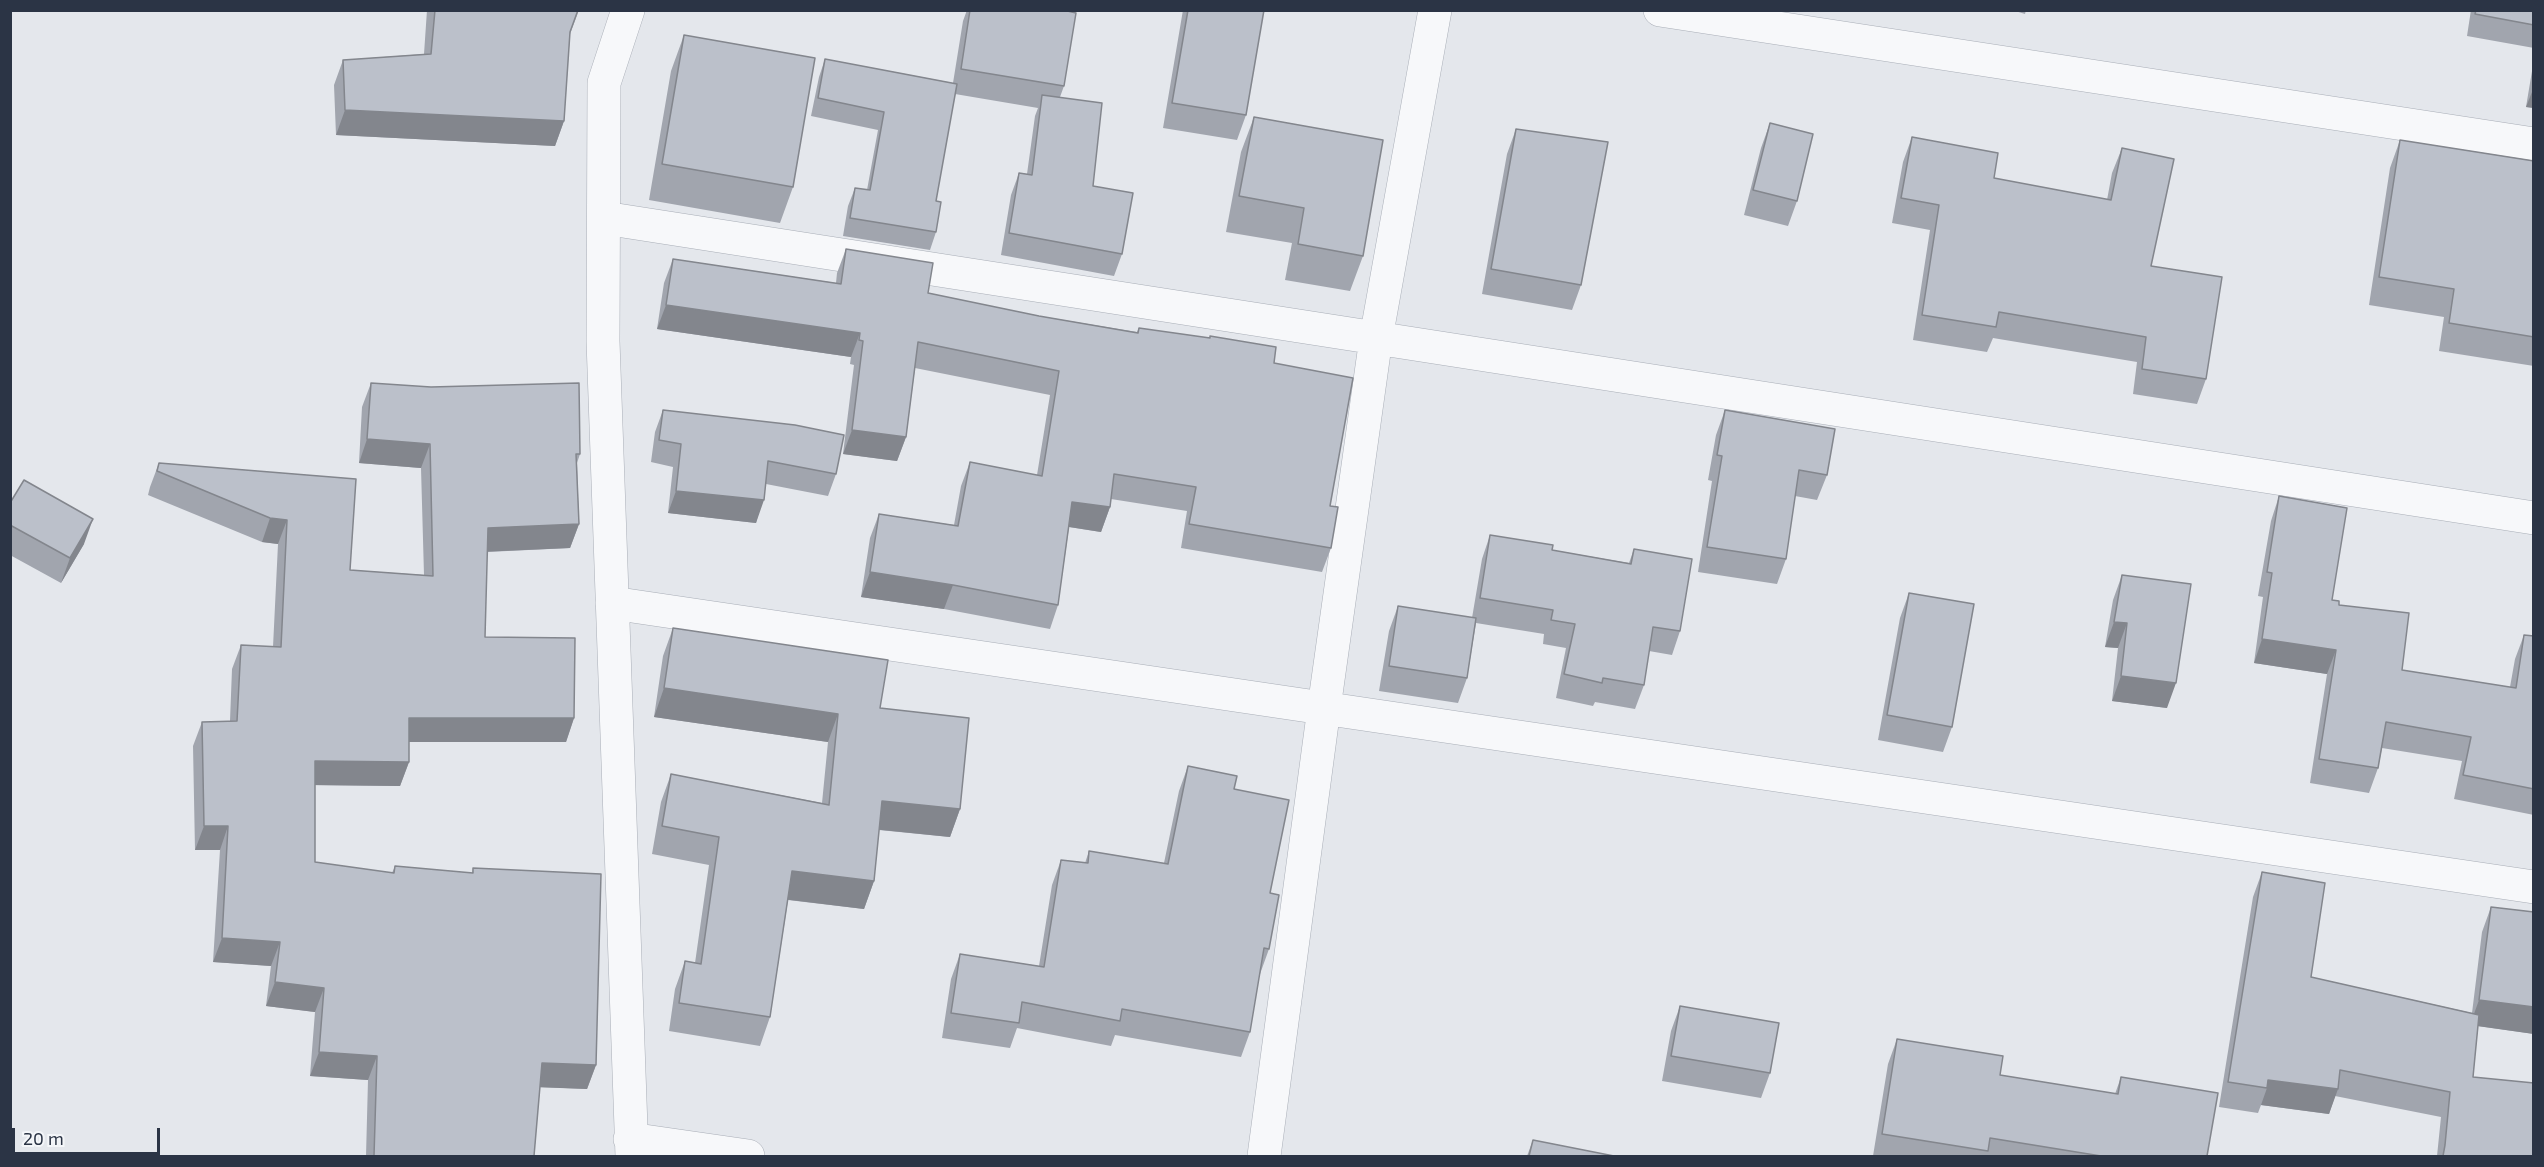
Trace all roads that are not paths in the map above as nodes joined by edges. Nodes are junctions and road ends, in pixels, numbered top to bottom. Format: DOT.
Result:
graph roads {
  1 [pos="628,10"];
  2 [pos="1435,10"];
  3 [pos="1660,10"];
  4 [pos="2534,144"];
  5 [pos="604,218"];
  6 [pos="1376,338"];
  7 [pos="2534,518"];
  8 [pos="612,603"];
  9 [pos="1324,708"];
  10 [pos="2534,887"];
  11 [pos="631,1148"];
  12 [pos="748,1156"];
  13 [pos="1264,1156"];
  1 -- 5 [label="street"];
  2 -- 6 [label="street"];
  3 -- 4 [label="street"];
  5 -- 6 [label="street"];
  5 -- 8 [label="street"];
  6 -- 7 [label="street"];
  6 -- 9 [label="street"];
  8 -- 9 [label="street"];
  8 -- 11 [label="street"];
  9 -- 10 [label="street"];
  9 -- 13 [label="street"];
  11 -- 12 [label="street"];
}
